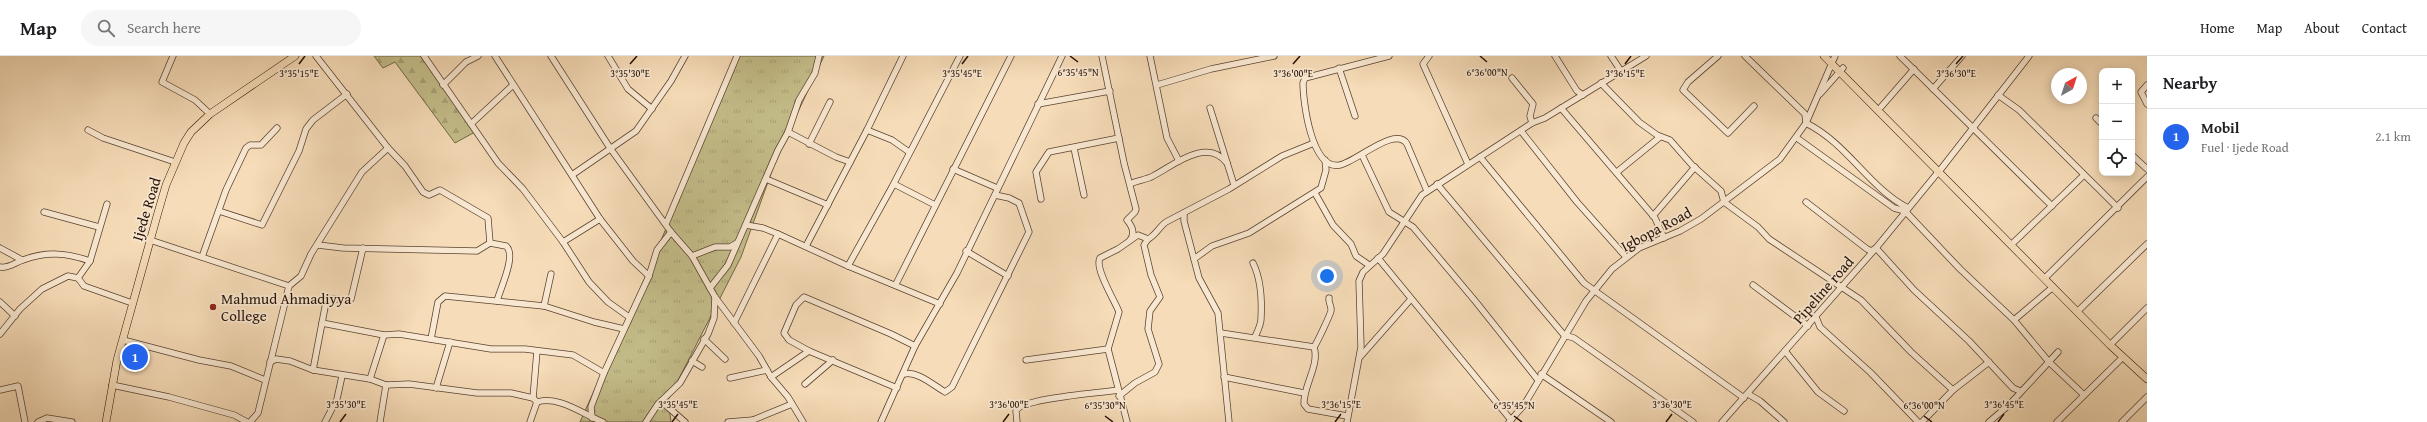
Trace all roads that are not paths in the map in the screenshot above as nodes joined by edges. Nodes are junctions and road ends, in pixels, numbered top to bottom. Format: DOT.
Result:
graph roads {
  1 [pos="172,56"];
  2 [pos="295,56"];
  3 [pos="316,56"];
  4 [pos="424,56"];
  5 [pos="478,56"];
  6 [pos="495,56"];
  7 [pos="551,56"];
  8 [pos="608,56"];
  9 [pos="685,56"];
  10 [pos="737,56"];
  11 [pos="818,56"];
  12 [pos="903,56"];
  13 [pos="960,56"];
  14 [pos="1011,56"];
  15 [pos="1062,56"];
  16 [pos="1102,56"];
  17 [pos="1150,56"];
  18 [pos="1274,56"];
  19 [pos="1389,56"];
  20 [pos="1429,56"];
  21 [pos="1555,56"];
  22 [pos="1611,56"];
  23 [pos="1646,56"];
  24 [pos="1718,56"];
  25 [pos="1745,56"];
  26 [pos="1824,56"];
  27 [pos="1900,56"];
  28 [pos="1962,56"];
  29 [pos="2029,56"];
  30 [pos="1832,58"];
  31 [pos="1339,68"];
  32 [pos="1914,69"];
  33 [pos="1842,70"];
  34 [pos="1621,71"];
  35 [pos="1512,78"];
  36 [pos="1601,83"];
  37 [pos="443,85"];
  38 [pos="512,85"];
  39 [pos="1157,85"];
  40 [pos="2147,85"];
  41 [pos="1933,90"];
  42 [pos="1110,91"];
  43 [pos="347,94"];
  44 [pos="1583,95"];
  45 [pos="1818,95"];
  46 [pos="1998,95"];
  47 [pos="830,102"];
  48 [pos="1038,104"];
  49 [pos="2147,104"];
  50 [pos="1754,106"];
  51 [pos="1881,107"];
  52 [pos="1210,108"];
  53 [pos="1561,108"];
  54 [pos="652,109"];
  55 [pos="210,114"];
  56 [pos="1355,116"];
  57 [pos="2096,118"];
  58 [pos="2099,121"];
  59 [pos="1532,123"];
  60 [pos="1806,123"];
  61 [pos="471,124"];
  62 [pos="277,128"];
  63 [pos="1971,128"];
  64 [pos="88,130"];
  65 [pos="867,130"];
  66 [pos="1521,131"];
  67 [pos="788,132"];
  68 [pos="1660,137"];
  69 [pos="1119,138"];
  70 [pos="1797,138"];
  71 [pos="1314,143"];
  72 [pos="810,144"];
  73 [pos="388,148"];
  74 [pos="610,148"];
  75 [pos="1074,148"];
  76 [pos="909,152"];
  77 [pos="1362,155"];
  78 [pos="1480,157"];
  79 [pos="2135,157"];
  80 [pos="1325,160"];
  81 [pos="1179,161"];
  82 [pos="175,162"];
  83 [pos="850,162"];
  84 [pos="1227,162"];
  85 [pos="1468,164"];
  86 [pos="1695,167"];
  87 [pos="953,169"];
  88 [pos="2147,169"];
  89 [pos="1940,170"];
  90 [pos="1616,172"];
  91 [pos="572,175"];
  92 [pos="2084,175"];
  93 [pos="2147,177"];
  94 [pos="766,179"];
  95 [pos="894,184"];
  96 [pos="1130,184"];
  97 [pos="1437,184"];
  98 [pos="1234,185"];
  99 [pos="997,188"];
  100 [pos="1427,191"];
  101 [pos="1315,193"];
  102 [pos="995,195"];
  103 [pos="1084,195"];
  104 [pos="1041,199"];
  105 [pos="1724,202"];
  106 [pos="1806,202"];
  107 [pos="107,204"];
  108 [pos="828,205"];
  109 [pos="935,205"];
  110 [pos="2052,206"];
  111 [pos="2118,208"];
  112 [pos="1907,209"];
  113 [pos="219,211"];
  114 [pos="44,212"];
  115 [pos="1184,213"];
  116 [pos="1653,216"];
  117 [pos="600,219"];
  118 [pos="1403,221"];
  119 [pos="666,224"];
  120 [pos="746,225"];
  121 [pos="99,227"];
  122 [pos="671,232"];
  123 [pos="778,234"];
  124 [pos="1664,238"];
  125 [pos="1148,239"];
  126 [pos="150,240"];
  127 [pos="563,242"];
  128 [pos="1129,242"];
  129 [pos="2014,242"];
  130 [pos="490,243"];
  131 [pos="738,243"];
  132 [pos="2147,244"];
  133 [pos="318,245"];
  134 [pos="806,246"];
  135 [pos="0,248"];
  136 [pos="363,248"];
  137 [pos="1876,248"];
  138 [pos="966,251"];
  139 [pos="692,256"];
  140 [pos="202,257"];
  141 [pos="1626,257"];
  142 [pos="1378,258"];
  143 [pos="1194,259"];
  144 [pos="22,260"];
  145 [pos="90,261"];
  146 [pos="1253,263"];
  147 [pos="1369,265"];
  148 [pos="848,266"];
  149 [pos="0,267"];
  150 [pos="551,274"];
  151 [pos="649,276"];
  152 [pos="1008,276"];
  153 [pos="2048,276"];
  154 [pos="78,278"];
  155 [pos="896,284"];
  156 [pos="1753,285"];
  157 [pos="289,286"];
  158 [pos="1843,286"];
  159 [pos="710,288"];
  160 [pos="2053,288"];
  161 [pos="1593,290"];
  162 [pos="715,297"];
  163 [pos="1329,298"];
  164 [pos="1411,298"];
  165 [pos="497,301"];
  166 [pos="0,302"];
  167 [pos="132,303"];
  168 [pos="940,304"];
  169 [pos="544,306"];
  170 [pos="2147,308"];
  171 [pos="2080,310"];
  172 [pos="15,316"];
  173 [pos="629,317"];
  174 [pos="1816,317"];
  175 [pos="2014,320"];
  176 [pos="322,323"];
  177 [pos="734,323"];
  178 [pos="1808,326"];
  179 [pos="624,329"];
  180 [pos="0,334"];
  181 [pos="1221,334"];
  182 [pos="384,335"];
  183 [pos="1564,335"];
  184 [pos="1255,337"];
  185 [pos="431,339"];
  186 [pos="704,339"];
  187 [pos="123,340"];
  188 [pos="450,342"];
  189 [pos="2112,343"];
  190 [pos="915,346"];
  191 [pos="1314,346"];
  192 [pos="1108,349"];
  193 [pos="536,351"];
  194 [pos="809,351"];
  195 [pos="1785,352"];
  196 [pos="2058,352"];
  197 [pos="1360,357"];
  198 [pos="2123,357"];
  199 [pos="273,359"];
  200 [pos="726,359"];
  201 [pos="833,360"];
  202 [pos="1026,360"];
  203 [pos="692,361"];
  204 [pos="1989,362"];
  205 [pos="2049,362"];
  206 [pos="702,367"];
  207 [pos="313,370"];
  208 [pos="767,370"];
  209 [pos="604,373"];
  210 [pos="904,374"];
  211 [pos="1541,374"];
  212 [pos="2147,375"];
  213 [pos="342,376"];
  214 [pos="771,377"];
  215 [pos="1224,377"];
  216 [pos="730,378"];
  217 [pos="370,379"];
  218 [pos="265,380"];
  219 [pos="1538,380"];
  220 [pos="2147,380"];
  221 [pos="112,384"];
  222 [pos="805,384"];
  223 [pos="386,385"];
  224 [pos="436,388"];
  225 [pos="898,388"];
  226 [pos="0,390"];
  227 [pos="1953,390"];
  228 [pos="2020,391"];
  229 [pos="1118,393"];
  230 [pos="1304,393"];
  231 [pos="2084,395"];
  232 [pos="1746,396"];
  233 [pos="2147,397"];
  234 [pos="535,400"];
  235 [pos="661,401"];
  236 [pos="792,404"];
  237 [pos="1844,411"];
  238 [pos="592,418"];
  239 [pos="1347,419"];
  240 [pos="753,421"];
  241 [pos="1510,421"];
  242 [pos="25,422"];
  243 [pos="38,422"];
  244 [pos="72,422"];
  245 [pos="106,422"];
  246 [pos="247,422"];
  247 [pos="250,422"];
  248 [pos="325,422"];
  249 [pos="380,422"];
  250 [pos="530,422"];
  251 [pos="603,422"];
  252 [pos="646,422"];
  253 [pos="685,422"];
  254 [pos="728,422"];
  255 [pos="803,422"];
  256 [pos="881,422"];
  257 [pos="1017,422"];
  258 [pos="1126,422"];
  259 [pos="1229,422"];
  260 [pos="1611,422"];
  261 [pos="1693,422"];
  262 [pos="1722,422"];
  263 [pos="1784,422"];
  264 [pos="1918,422"];
  265 [pos="1922,422"];
  266 [pos="1989,422"];
  267 [pos="2057,422"];
  268 [pos="2122,422"];
  1 -- 55 [label="street"];
  2 -- 55 [label="main road, Ijede Road"];
  3 -- 43 [label="street"];
  4 -- 37 [label="street"];
  5 -- 37 [label="street"];
  6 -- 38 [label="street"];
  7 -- 74 [label="street"];
  8 -- 54 [label="street"];
  9 -- 54 [label="street"];
  10 -- 119 [label="street"];
  11 -- 67 [label="street"];
  12 -- 65 [label="street"];
  13 -- 76 [label="street"];
  14 -- 87 [label="street"];
  15 -- 48 [label="street"];
  16 -- 42 [label="street"];
  17 -- 39 [label="street"];
  18 -- 39 [label="street"];
  19 -- 31 [label="street"];
  20 -- 85 [label="street"];
  21 -- 44 [label="street"];
  22 -- 34 [label="street"];
  23 -- 34 [label="street"];
  24 -- 50 [label="street"];
  25 -- 60 [label="street"];
  26 -- 30 [label="main road"];
  27 -- 32 [label="street"];
  28 -- 41 [label="street"];
  29 -- 46 [label="street, Pipeline road"];
  30 -- 33 [label="main road"];
  30 -- 45 [label="street, Igbopa Road"];
  31 -- 56 [label="street"];
  31 -- 71 [label="street"];
  32 -- 41 [label="street"];
  32 -- 51 [label="street"];
  33 -- 45 [label="street"];
  33 -- 51 [label="main road"];
  33 -- 89 [label="main road"];
  34 -- 36 [label="street"];
  35 -- 59 [label="street"];
  36 -- 44 [label="street"];
  36 -- 68 [label="street"];
  37 -- 61 [label="street"];
  38 -- 61 [label="street"];
  38 -- 91 [label="street"];
  39 -- 81 [label="street"];
  40 -- 49 [label="street"];
  41 -- 63 [label="street"];
  42 -- 48 [label="street"];
  42 -- 69 [label="street"];
  43 -- 73 [label="street"];
  43 -- 113 [label="street"];
  44 -- 53 [label="street"];
  45 -- 60 [label="street, Igbopa Road"];
  46 -- 63 [label="street, Pipeline road"];
  46 -- 92 [label="street"];
  47 -- 72 [label="street"];
  48 -- 99 [label="street"];
  51 -- 89 [label="main road"];
  52 -- 84 [label="street"];
  53 -- 59 [label="street"];
  53 -- 90 [label="street"];
  54 -- 74 [label="street"];
  55 -- 82 [label="main road, Ijede Road"];
  57 -- 58 [label="street"];
  59 -- 66 [label="street"];
  60 -- 70 [label="street, Igbopa Road"];
  60 -- 112 [label="street"];
  61 -- 127 [label="street"];
  62 -- 113 [label="street"];
  63 -- 89 [label="street, Pipeline road"];
  63 -- 110 [label="street"];
  64 -- 82 [label="street"];
  65 -- 76 [label="street"];
  65 -- 83 [label="street"];
  66 -- 78 [label="street"];
  66 -- 141 [label="street"];
  67 -- 72 [label="street"];
  67 -- 94 [label="street"];
  68 -- 86 [label="street"];
  68 -- 90 [label="street"];
  69 -- 75 [label="street"];
  69 -- 96 [label="street"];
  70 -- 105 [label="street, Igbopa Road"];
  70 -- 112 [label="street"];
  71 -- 80 [label="street"];
  71 -- 98 [label="street"];
  72 -- 83 [label="street"];
  73 -- 130 [label="street"];
  73 -- 133 [label="street"];
  74 -- 91 [label="street"];
  74 -- 119 [label="street"];
  75 -- 103 [label="street"];
  75 -- 104 [label="street"];
  76 -- 95 [label="street"];
  77 -- 80 [label="street"];
  77 -- 100 [label="street"];
  77 -- 118 [label="street"];
  78 -- 85 [label="street"];
  78 -- 161 [label="street"];
  79 -- 88 [label="street"];
  80 -- 101 [label="street"];
  81 -- 84 [label="street"];
  81 -- 96 [label="street"];
  82 -- 126 [label="main road, Ijede Road"];
  83 -- 108 [label="street"];
  84 -- 98 [label="street"];
  85 -- 97 [label="street"];
  86 -- 105 [label="street"];
  86 -- 116 [label="street"];
  87 -- 99 [label="street"];
  87 -- 109 [label="street"];
  89 -- 112 [label="street, Pipeline road"];
  89 -- 129 [label="main road"];
  89 -- 160 [label="main road"];
  90 -- 116 [label="street"];
  91 -- 117 [label="street"];
  92 -- 110 [label="street"];
  92 -- 111 [label="street"];
  93 -- 111 [label="street"];
  94 -- 108 [label="street"];
  94 -- 120 [label="street"];
  95 -- 109 [label="street"];
  95 -- 148 [label="street"];
  96 -- 128 [label="street"];
  97 -- 100 [label="street"];
  97 -- 183 [label="street"];
  98 -- 115 [label="street"];
  99 -- 102 [label="street"];
  100 -- 118 [label="street"];
  101 -- 143 [label="street"];
  101 -- 147 [label="street"];
  102 -- 138 [label="street"];
  102 -- 152 [label="street"];
  105 -- 124 [label="street, Igbopa Road"];
  105 -- 158 [label="street"];
  106 -- 137 [label="street"];
  107 -- 121 [label="street"];
  108 -- 134 [label="street"];
  109 -- 155 [label="street"];
  110 -- 129 [label="street"];
  111 -- 153 [label="street"];
  112 -- 137 [label="street, Pipeline road"];
  112 -- 175 [label="street"];
  113 -- 140 [label="street"];
  114 -- 121 [label="street"];
  115 -- 125 [label="street"];
  115 -- 143 [label="street"];
  116 -- 124 [label="street"];
  117 -- 127 [label="street"];
  117 -- 151 [label="street"];
  118 -- 142 [label="street"];
  118 -- 219 [label="street"];
  119 -- 122 [label="street"];
  120 -- 123 [label="street"];
  120 -- 131 [label="street"];
  121 -- 145 [label="street"];
  122 -- 139 [label="street"];
  122 -- 151 [label="street"];
  123 -- 134 [label="street"];
  123 -- 177 [label="street"];
  124 -- 141 [label="street, Igbopa Road"];
  125 -- 128 [label="street"];
  125 -- 229 [label="street"];
  126 -- 140 [label="street"];
  126 -- 167 [label="main road, Ijede Road"];
  127 -- 173 [label="street"];
  128 -- 192 [label="street"];
  129 -- 153 [label="main road"];
  130 -- 136 [label="street"];
  130 -- 165 [label="street"];
  131 -- 139 [label="street"];
  131 -- 159 [label="street"];
  132 -- 171 [label="street"];
  133 -- 136 [label="street"];
  133 -- 157 [label="street"];
  134 -- 148 [label="street"];
  135 -- 144 [label="street"];
  136 -- 176 [label="street"];
  137 -- 158 [label="street, Pipeline road"];
  137 -- 204 [label="street"];
  138 -- 152 [label="street"];
  138 -- 168 [label="street"];
  139 -- 159 [label="street"];
  140 -- 157 [label="street"];
  141 -- 161 [label="street, Igbopa Road"];
  142 -- 147 [label="street"];
  142 -- 164 [label="street"];
  143 -- 181 [label="street"];
  144 -- 145 [label="street"];
  144 -- 149 [label="street"];
  145 -- 154 [label="street"];
  146 -- 184 [label="street"];
  147 -- 197 [label="street"];
  148 -- 155 [label="street"];
  150 -- 169 [label="street"];
  151 -- 173 [label="street"];
  152 -- 210 [label="street"];
  153 -- 171 [label="main road"];
  154 -- 167 [label="street"];
  154 -- 172 [label="street"];
  155 -- 168 [label="street"];
  156 -- 178 [label="street"];
  157 -- 199 [label="street"];
  158 -- 174 [label="street, Pipeline road"];
  158 -- 227 [label="street"];
  159 -- 162 [label="street"];
  160 -- 175 [label="street"];
  160 -- 198 [label="main road"];
  161 -- 183 [label="street, Igbopa Road"];
  161 -- 232 [label="street"];
  162 -- 177 [label="street"];
  162 -- 186 [label="street"];
  163 -- 191 [label="street"];
  164 -- 197 [label="street"];
  164 -- 241 [label="street"];
  165 -- 169 [label="street"];
  165 -- 185 [label="street"];
  166 -- 172 [label="street"];
  167 -- 187 [label="main road, Ijede Road"];
  168 -- 190 [label="street"];
  169 -- 179 [label="street"];
  170 -- 189 [label="street"];
  171 -- 189 [label="main road"];
  172 -- 180 [label="street"];
  173 -- 179 [label="street"];
  174 -- 178 [label="street, Pipeline road"];
  174 -- 264 [label="street"];
  175 -- 205 [label="street"];
  176 -- 182 [label="street"];
  176 -- 207 [label="street"];
  177 -- 208 [label="street"];
  178 -- 195 [label="street, Pipeline road"];
  179 -- 209 [label="street"];
  181 -- 184 [label="street"];
  181 -- 215 [label="street"];
  182 -- 185 [label="street"];
  182 -- 217 [label="street"];
  183 -- 211 [label="street, Igbopa Road"];
  183 -- 261 [label="street"];
  184 -- 191 [label="street"];
  185 -- 188 [label="street"];
  186 -- 200 [label="street"];
  186 -- 203 [label="street"];
  187 -- 218 [label="street"];
  187 -- 221 [label="main road, Ijede Road"];
  188 -- 193 [label="street"];
  188 -- 224 [label="street"];
  189 -- 212 [label="main road"];
  190 -- 194 [label="street"];
  190 -- 210 [label="street"];
  191 -- 230 [label="street"];
  192 -- 202 [label="street"];
  192 -- 229 [label="street"];
  193 -- 209 [label="street"];
  193 -- 234 [label="street"];
  194 -- 201 [label="street"];
  194 -- 214 [label="street"];
  195 -- 232 [label="street, Pipeline road"];
  195 -- 237 [label="street"];
  196 -- 205 [label="street"];
  197 -- 239 [label="street"];
  198 -- 220 [label="main road"];
  198 -- 231 [label="street"];
  199 -- 207 [label="street"];
  199 -- 218 [label="street"];
  201 -- 222 [label="street"];
  201 -- 225 [label="street"];
  203 -- 206 [label="street"];
  203 -- 235 [label="street"];
  204 -- 227 [label="street"];
  204 -- 228 [label="street"];
  205 -- 228 [label="street"];
  205 -- 231 [label="street"];
  207 -- 213 [label="street"];
  208 -- 214 [label="street"];
  208 -- 216 [label="street"];
  209 -- 238 [label="street"];
  210 -- 225 [label="street"];
  211 -- 219 [label="street, Igbopa Road"];
  211 -- 260 [label="street"];
  213 -- 217 [label="street"];
  213 -- 248 [label="street"];
  214 -- 236 [label="street"];
  215 -- 230 [label="street"];
  215 -- 259 [label="street"];
  217 -- 223 [label="street"];
  218 -- 247 [label="street"];
  219 -- 241 [label="street, Igbopa Road"];
  221 -- 245 [label="main road, Ijede Road"];
  221 -- 246 [label="street"];
  223 -- 224 [label="street"];
  223 -- 249 [label="street"];
  224 -- 234 [label="street"];
  225 -- 256 [label="street"];
  226 -- 242 [label="street"];
  227 -- 265 [label="street"];
  228 -- 266 [label="street"];
  229 -- 257 [label="street"];
  229 -- 258 [label="street"];
  230 -- 239 [label="street"];
  231 -- 267 [label="street"];
  232 -- 262 [label="street, Pipeline road"];
  232 -- 263 [label="street"];
  233 -- 268 [label="street"];
  234 -- 238 [label="street"];
  234 -- 250 [label="street"];
  235 -- 252 [label="street"];
  235 -- 253 [label="street"];
  236 -- 240 [label="street"];
  236 -- 255 [label="street"];
  238 -- 251 [label="street"];
  240 -- 254 [label="street"];
  243 -- 244 [label="street"];
}
